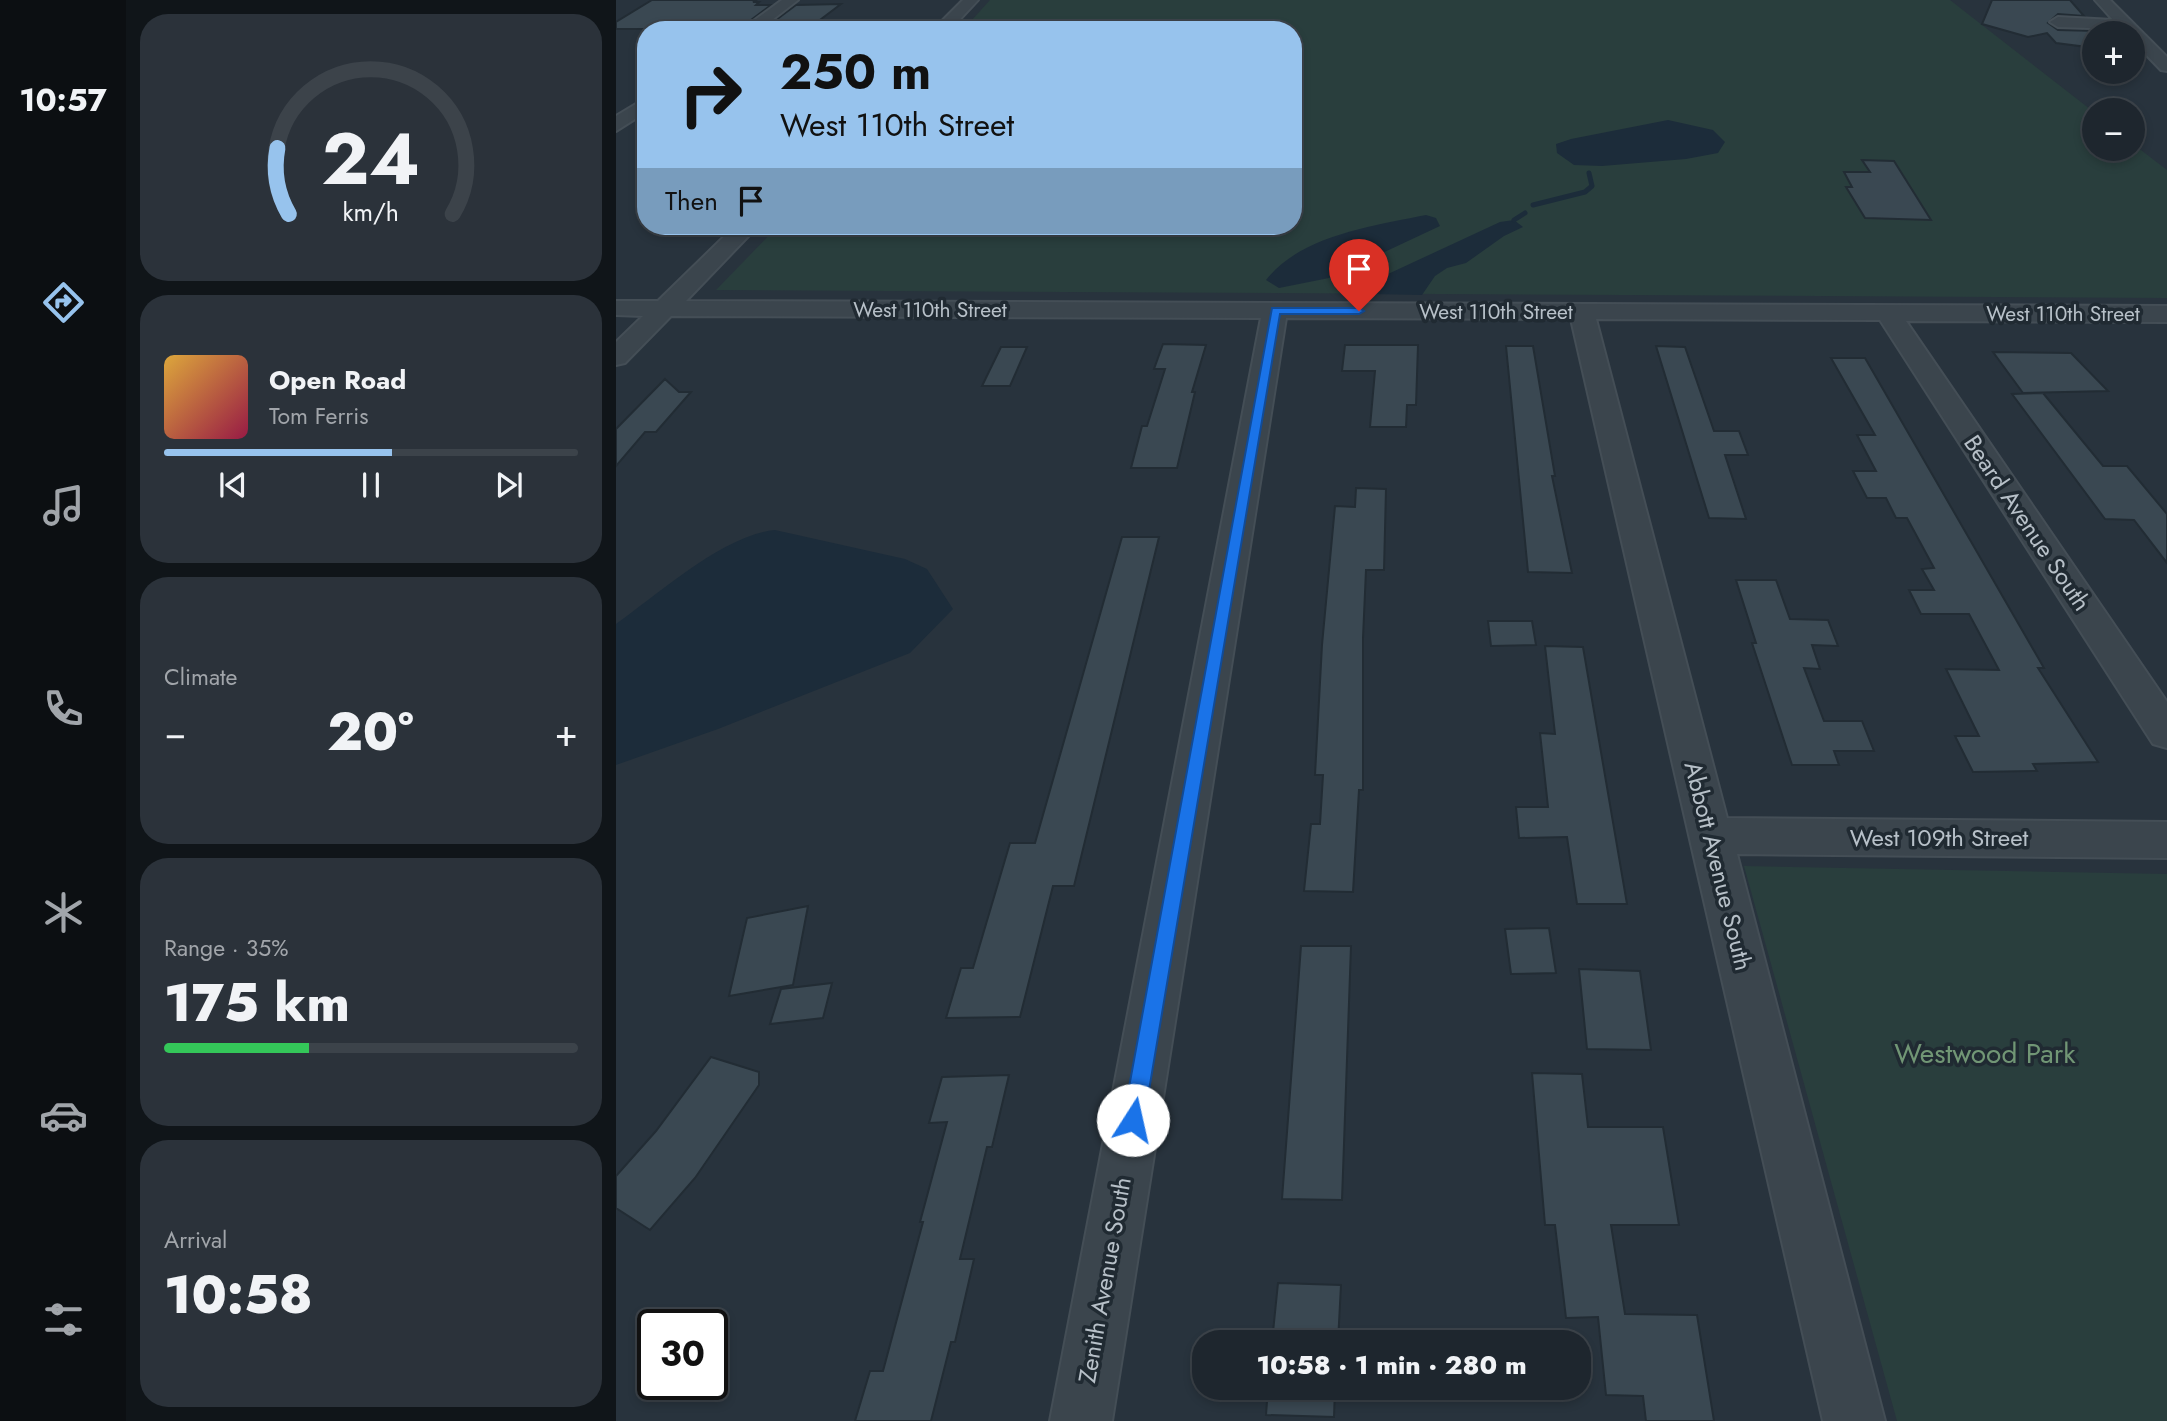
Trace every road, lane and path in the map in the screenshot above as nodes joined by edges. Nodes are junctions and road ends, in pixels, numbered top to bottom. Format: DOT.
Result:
graph roads {
  1 [pos="791,0"];
  2 [pos="971,0"];
  3 [pos="2102,0"];
  4 [pos="762,21"];
  5 [pos="950,21"];
  6 [pos="2122,21"];
  7 [pos="2058,22"];
  8 [pos="2082,23"];
  9 [pos="2145,44"];
  10 [pos="2167,66"];
  11 [pos="637,110"];
  12 [pos="616,125"];
  13 [pos="738,235"];
  14 [pos="616,308"];
  15 [pos="665,309"];
  16 [pos="1276,311"];
  17 [pos="1582,312"];
  18 [pos="1888,313"];
  19 [pos="2167,314"];
  20 [pos="616,357"];
  21 [pos="2167,733"];
  22 [pos="1711,836"];
  23 [pos="2167,840"];
  24 [pos="1081,1421"];
  25 [pos="1854,1421"];
  1 -- 4 [label="street"];
  2 -- 5 [label="street"];
  3 -- 6 [label="street"];
  7 -- 8 [label="street"];
  9 -- 10 [label="street"];
  11 -- 12 [label="street"];
  13 -- 15 [label="street"];
  14 -- 15 [label="street, West 110th Street"];
  15 -- 16 [label="street, West 110th Street"];
  15 -- 20 [label="street"];
  16 -- 17 [label="street, West 110th Street"];
  16 -- 24 [label="street, Zenith Avenue South"];
  17 -- 18 [label="street, West 110th Street"];
  17 -- 22 [label="street, Abbott Avenue South"];
  18 -- 19 [label="street, West 110th Street"];
  18 -- 21 [label="street, Beard Avenue South"];
  22 -- 23 [label="street, West 109th Street"];
  22 -- 25 [label="street, Abbott Avenue South"];
}
